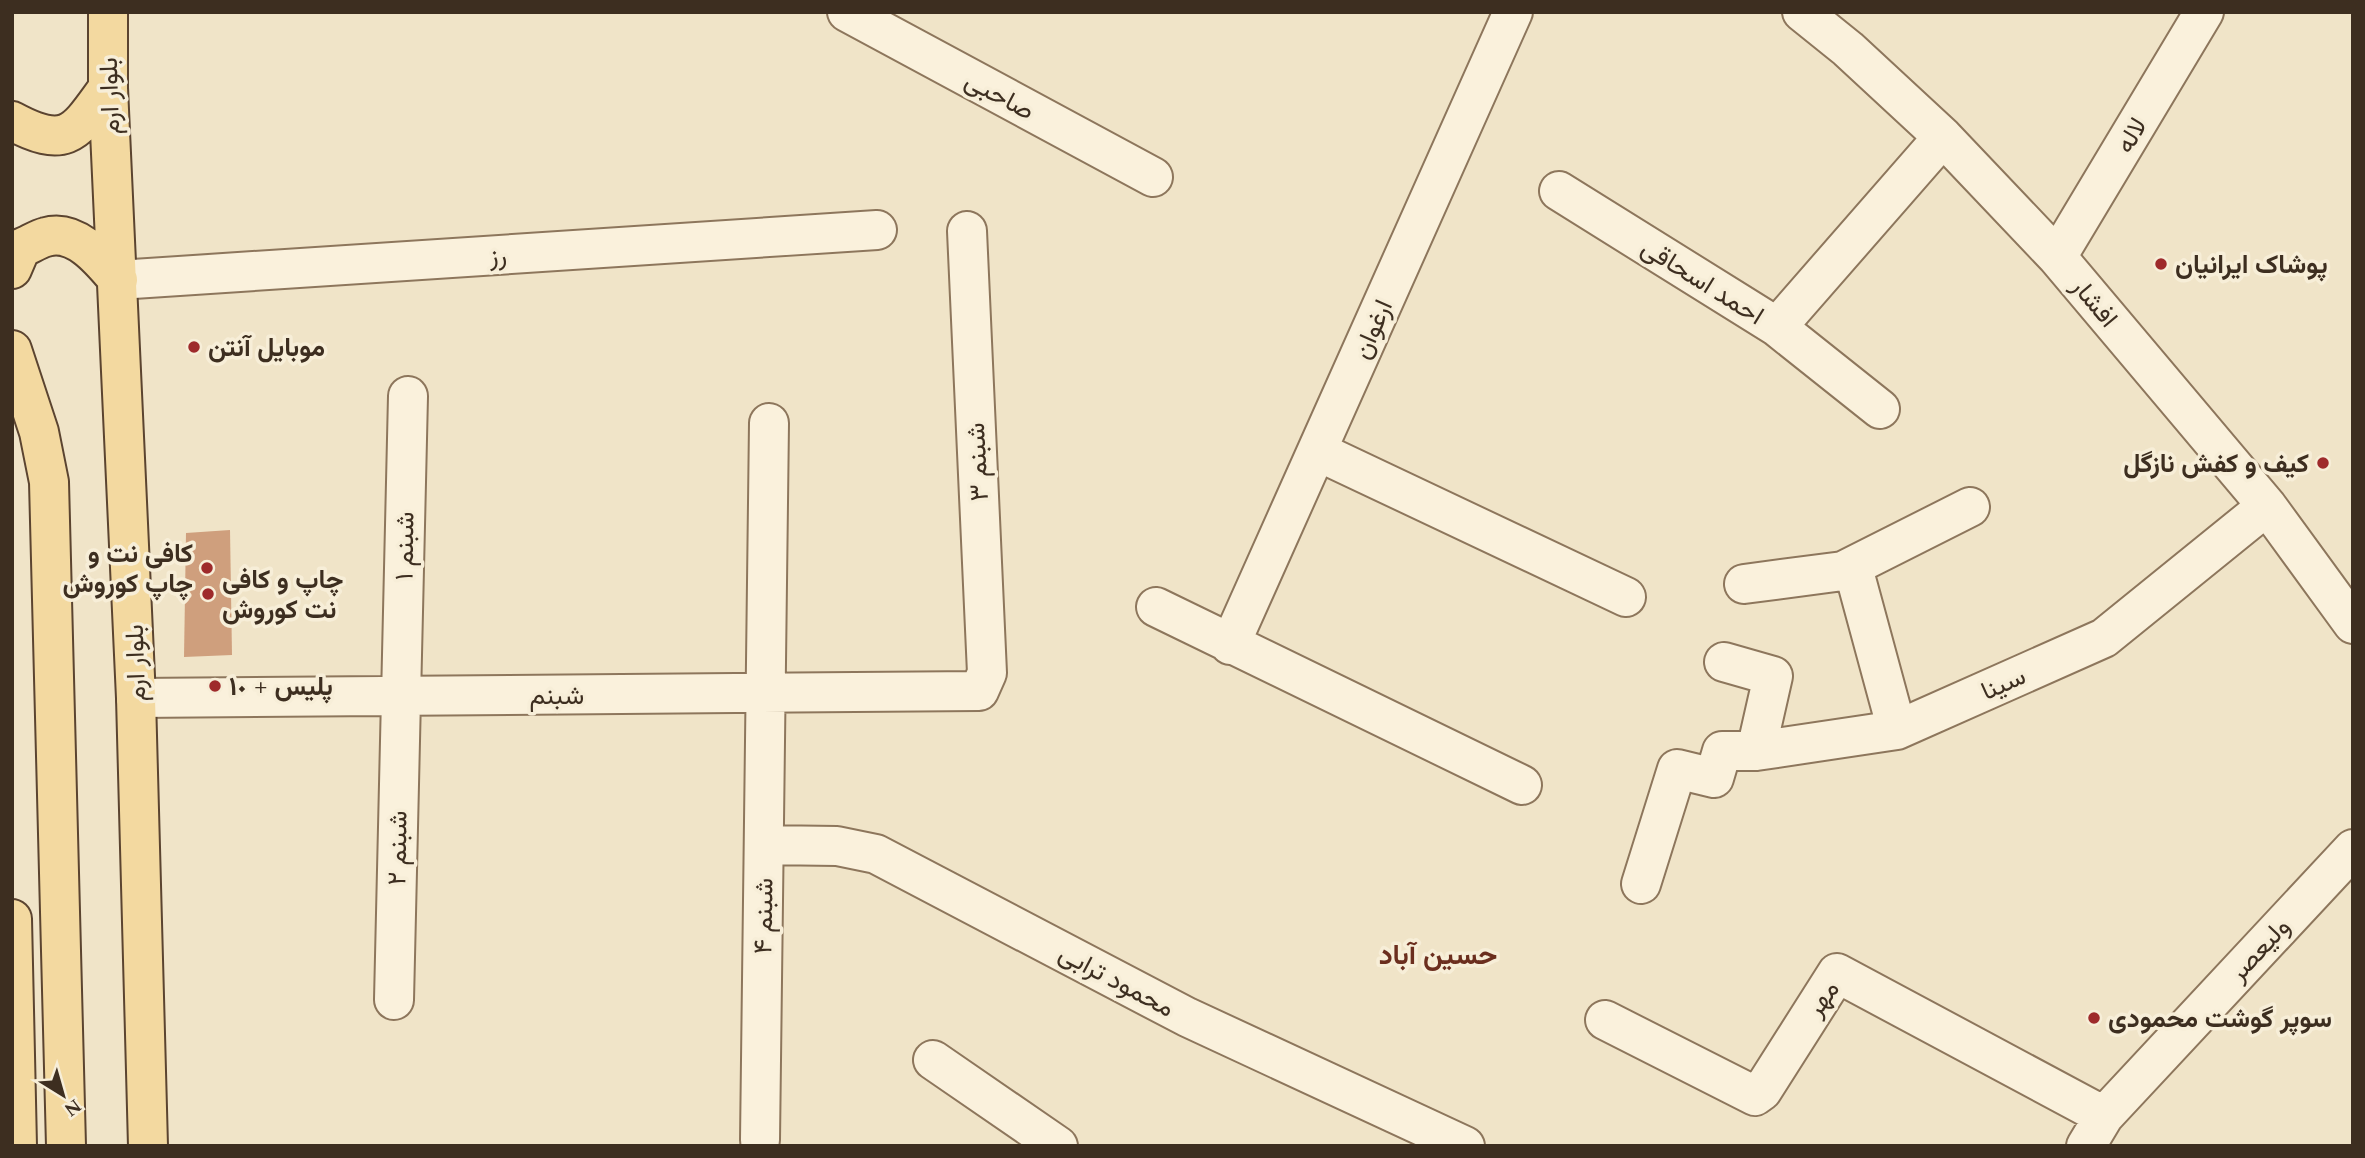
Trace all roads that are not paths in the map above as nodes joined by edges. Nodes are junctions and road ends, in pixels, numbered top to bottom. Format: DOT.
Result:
graph roads {
  1 [pos="108,12"];
  2 [pos="847,12"];
  3 [pos="1513,12"];
  4 [pos="1802,12"];
  5 [pos="2204,12"];
  6 [pos="108,88"];
  7 [pos="12,121"];
  8 [pos="1943,137"];
  9 [pos="1153,177"];
  10 [pos="1559,191"];
  11 [pos="877,230"];
  12 [pos="967,231"];
  13 [pos="2057,257"];
  14 [pos="12,269"];
  15 [pos="118,280"];
  16 [pos="1777,327"];
  17 [pos="13,364"];
  18 [pos="408,396"];
  19 [pos="1880,409"];
  20 [pos="769,423"];
  21 [pos="1317,452"];
  22 [pos="2267,506"];
  23 [pos="1970,507"];
  24 [pos="1843,571"];
  25 [pos="1744,584"];
  26 [pos="1626,597"];
  27 [pos="1156,607"];
  28 [pos="2353,624"];
  29 [pos="1230,645"];
  30 [pos="1724,662"];
  31 [pos="979,691"];
  32 [pos="765,693"];
  33 [pos="401,696"];
  34 [pos="136,698"];
  35 [pos="1898,730"];
  36 [pos="1756,751"];
  37 [pos="1522,785"];
  38 [pos="764,845"];
  39 [pos="2353,849"];
  40 [pos="1641,884"];
  41 [pos="12,919"];
  42 [pos="394,1000"];
  43 [pos="1605,1020"];
  44 [pos="933,1060"];
  45 [pos="2095,1131"];
  46 [pos="760,1140"];
  47 [pos="17,1146"];
  48 [pos="66,1146"];
  49 [pos="148,1146"];
  50 [pos="1058,1146"];
  51 [pos="1465,1146"];
  1 -- 6 [label="main road, بلوار ارم"];
  2 -- 9 [label="street, صاحبی"];
  3 -- 21 [label="street, ارغوان"];
  4 -- 8 [label="street, افشار"];
  5 -- 13 [label="street, لاله"];
  6 -- 7 [label="main road"];
  6 -- 15 [label="main road, بلوار ارم"];
  8 -- 13 [label="street, افشار"];
  8 -- 16 [label="street, احمد اسحاقی"];
  10 -- 16 [label="street, احمد اسحاقی"];
  11 -- 15 [label="street, رز"];
  12 -- 31 [label="street, شبنم ۳"];
  13 -- 22 [label="street, افشار"];
  14 -- 15 [label="main road"];
  15 -- 34 [label="main road, بلوار ارم"];
  16 -- 19 [label="street"];
  17 -- 48 [label="main road"];
  18 -- 33 [label="street, شبنم ۱"];
  20 -- 32 [label="street, شبنم ۴"];
  21 -- 26 [label="street"];
  21 -- 29 [label="street, ارغوان"];
  22 -- 28 [label="street, افشار"];
  22 -- 35 [label="street, سینا"];
  23 -- 24 [label="street"];
  24 -- 25 [label="street"];
  24 -- 35 [label="street"];
  27 -- 29 [label="street"];
  29 -- 37 [label="street"];
  30 -- 36 [label="street"];
  31 -- 32 [label="street, شبنم"];
  32 -- 33 [label="street, شبنم"];
  32 -- 38 [label="street, شبنم ۴"];
  33 -- 34 [label="street, شبنم"];
  33 -- 42 [label="street, شبنم ۲"];
  34 -- 49 [label="main road, بلوار ارم"];
  35 -- 36 [label="street, سینا"];
  36 -- 40 [label="street, سینا"];
  38 -- 46 [label="street, شبنم ۴"];
  38 -- 51 [label="street, محمود ترابی"];
  39 -- 45 [label="street, ولیعصر"];
  41 -- 47 [label="main road"];
  43 -- 45 [label="street, مهر"];
  44 -- 50 [label="street"];
}
